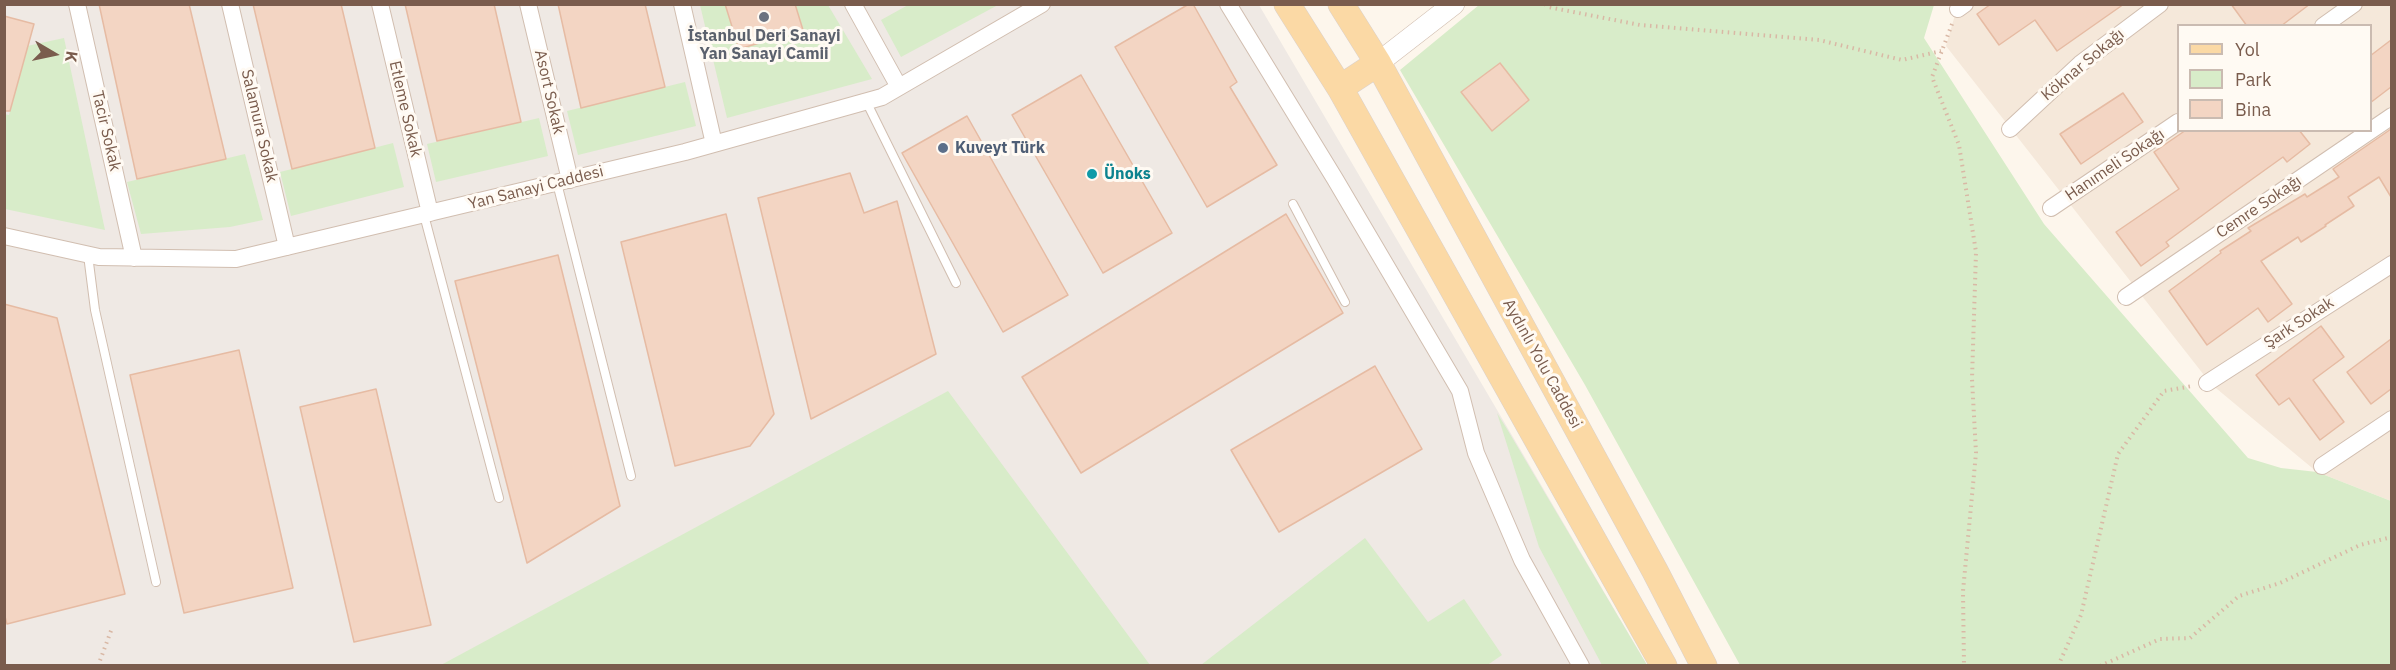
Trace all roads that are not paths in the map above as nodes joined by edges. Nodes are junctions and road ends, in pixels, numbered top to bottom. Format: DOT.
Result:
graph roads {
  1 [pos="77,4"];
  2 [pos="231,4"];
  3 [pos="380,4"];
  4 [pos="528,4"];
  5 [pos="682,4"];
  6 [pos="853,4"];
  7 [pos="1228,4"];
  8 [pos="1287,4"];
  9 [pos="1341,4"];
  10 [pos="1454,4"];
  11 [pos="2160,4"];
  12 [pos="2354,4"];
  13 [pos="1035,6"];
  14 [pos="2326,24"];
  15 [pos="1378,63"];
  16 [pos="899,87"];
  17 [pos="1340,88"];
  18 [pos="866,101"];
  19 [pos="2391,116"];
  20 [pos="2177,123"];
  21 [pos="2010,129"];
  22 [pos="2372,129"];
  23 [pos="2368,132"];
  24 [pos="714,144"];
  25 [pos="564,182"];
  26 [pos="1293,204"];
  27 [pos="2051,208"];
  28 [pos="427,214"];
  29 [pos="4,236"];
  30 [pos="287,247"];
  31 [pos="88,255"];
  32 [pos="134,258"];
  33 [pos="2391,264"];
  34 [pos="956,283"];
  35 [pos="2126,297"];
  36 [pos="1345,302"];
  37 [pos="2207,383"];
  38 [pos="2391,419"];
  39 [pos="2322,466"];
  40 [pos="631,476"];
  41 [pos="499,498"];
  42 [pos="156,582"];
  43 [pos="1581,666"];
  44 [pos="1664,666"];
  45 [pos="1704,666"];
  1 -- 32 [label="street, Tacir Sokak"];
  2 -- 30 [label="street, Salamura Sokak"];
  3 -- 28 [label="street, Etleme Sokak"];
  4 -- 25 [label="street, Asort Sokak"];
  5 -- 24 [label="street"];
  6 -- 16 [label="street"];
  7 -- 43 [label="street"];
  8 -- 17 [label="main road"];
  9 -- 15 [label="main road, Aydınlı Yolu Caddesi"];
  10 -- 15 [label="street"];
  11 -- 21 [label="street, Köknar Sokağı"];
  12 -- 14 [label="street"];
  13 -- 16 [label="street, Yan Sanayi Caddesi"];
  15 -- 17 [label="main road"];
  15 -- 45 [label="main road, Aydınlı Yolu Caddesi"];
  16 -- 18 [label="street, Yan Sanayi Caddesi"];
  17 -- 44 [label="main road"];
  18 -- 24 [label="street, Yan Sanayi Caddesi"];
  18 -- 34 [label="lane"];
  19 -- 22 [label="street, Cemre Sokağı"];
  20 -- 27 [label="street, Hanımeli Sokağı"];
  23 -- 35 [label="street, Cemre Sokağı"];
  24 -- 25 [label="street, Yan Sanayi Caddesi"];
  25 -- 28 [label="street, Yan Sanayi Caddesi"];
  25 -- 40 [label="lane"];
  26 -- 36 [label="lane"];
  28 -- 30 [label="street, Yan Sanayi Caddesi"];
  28 -- 41 [label="lane"];
  29 -- 31 [label="street, Yan Sanayi Caddesi"];
  30 -- 32 [label="street, Yan Sanayi Caddesi"];
  31 -- 32 [label="street, Yan Sanayi Caddesi"];
  31 -- 42 [label="lane"];
  33 -- 37 [label="street, Şark Sokak"];
  38 -- 39 [label="street"];
}
